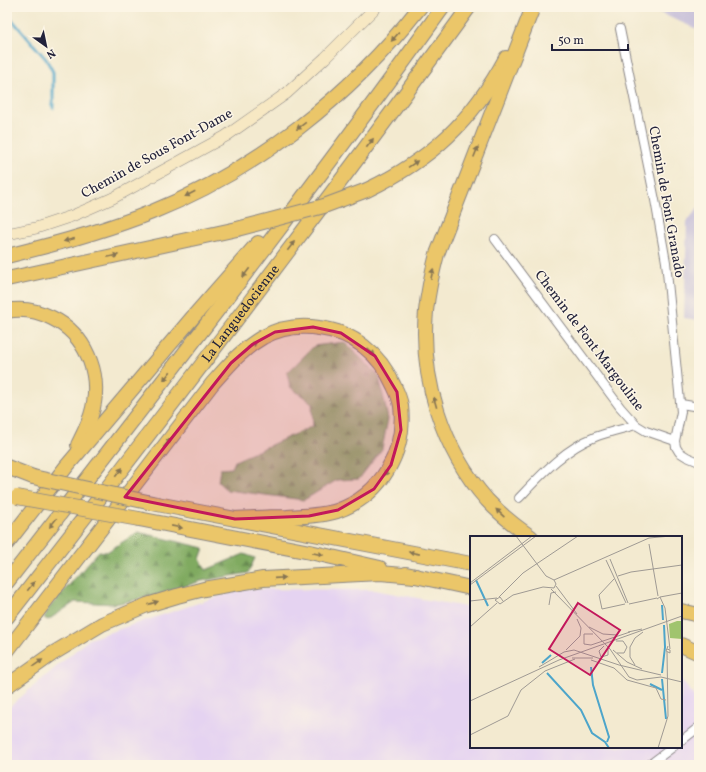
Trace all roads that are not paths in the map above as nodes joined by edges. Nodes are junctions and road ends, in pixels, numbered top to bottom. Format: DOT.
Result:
graph roads {
  1 [pos="376,7"];
  2 [pos="420,7"];
  3 [pos="443,7"];
  4 [pos="469,7"];
  5 [pos="533,7"];
  6 [pos="620,30"];
  7 [pos="321,175"];
  8 [pos="7,234"];
  9 [pos="495,239"];
  10 [pos="7,256"];
  11 [pos="7,279"];
  12 [pos="7,311"];
  13 [pos="681,404"];
  14 [pos="699,407"];
  15 [pos="636,425"];
  16 [pos="675,441"];
  17 [pos="699,462"];
  18 [pos="7,467"];
  19 [pos="66,467"];
  20 [pos="7,473"];
  21 [pos="33,477"];
  22 [pos="12,496"];
  23 [pos="519,498"];
  24 [pos="235,519"];
  25 [pos="530,536"];
  26 [pos="7,543"];
  27 [pos="470,564"];
  28 [pos="415,576"];
  29 [pos="7,582"];
  30 [pos="470,588"];
  31 [pos="682,611"];
  32 [pos="699,615"];
  33 [pos="7,617"];
  34 [pos="682,646"];
  35 [pos="7,650"];
  36 [pos="699,653"];
  37 [pos="7,686"];
  38 [pos="699,727"];
  39 [pos="682,740"];
  40 [pos="672,748"];
  41 [pos="649,765"];
  1 -- 8 [label="street, Chemin de Sous Font-Dame"];
  2 -- 10 [label="highway, one-way"];
  3 -- 7 [label="highway, La Languedocienne"];
  33 -- 4 [label="highway, La Languedocienne, one-way"];
  11 -- 5 [label="highway, one-way, bridge"];
  25 -- 5 [label="highway, one-way"];
  6 -- 13 [label="street, Chemin de Font Granado"];
  7 -- 19 [label="highway"];
  7 -- 29 [label="highway, La Languedocienne, one-way"];
  9 -- 15 [label="street, Chemin de Font Margouline"];
  12 -- 19 [label="highway"];
  13 -- 14 [label="street"];
  13 -- 16 [label="street, Chemin de Font Granado"];
  15 -- 16 [label="street, Chemin de Font Margouline"];
  15 -- 23 [label="street"];
  16 -- 17 [label="street"];
  18 -- 21 [label="highway"];
  19 -- 26 [label="highway"];
  20 -- 21 [label="highway"];
  21 -- 24 [label="highway, bridge"];
  22 -- 28 [label="highway, one-way, bridge"];
  27 -- 24 [label="highway, one-way"];
  35 -- 24 [label="highway, one-way"];
  28 -- 30 [label="highway"];
  37 -- 28 [label="highway, one-way"];
  31 -- 32 [label="highway"];
  34 -- 36 [label="highway"];
  38 -- 39 [label="street"];
  40 -- 41 [label="street"];
}
